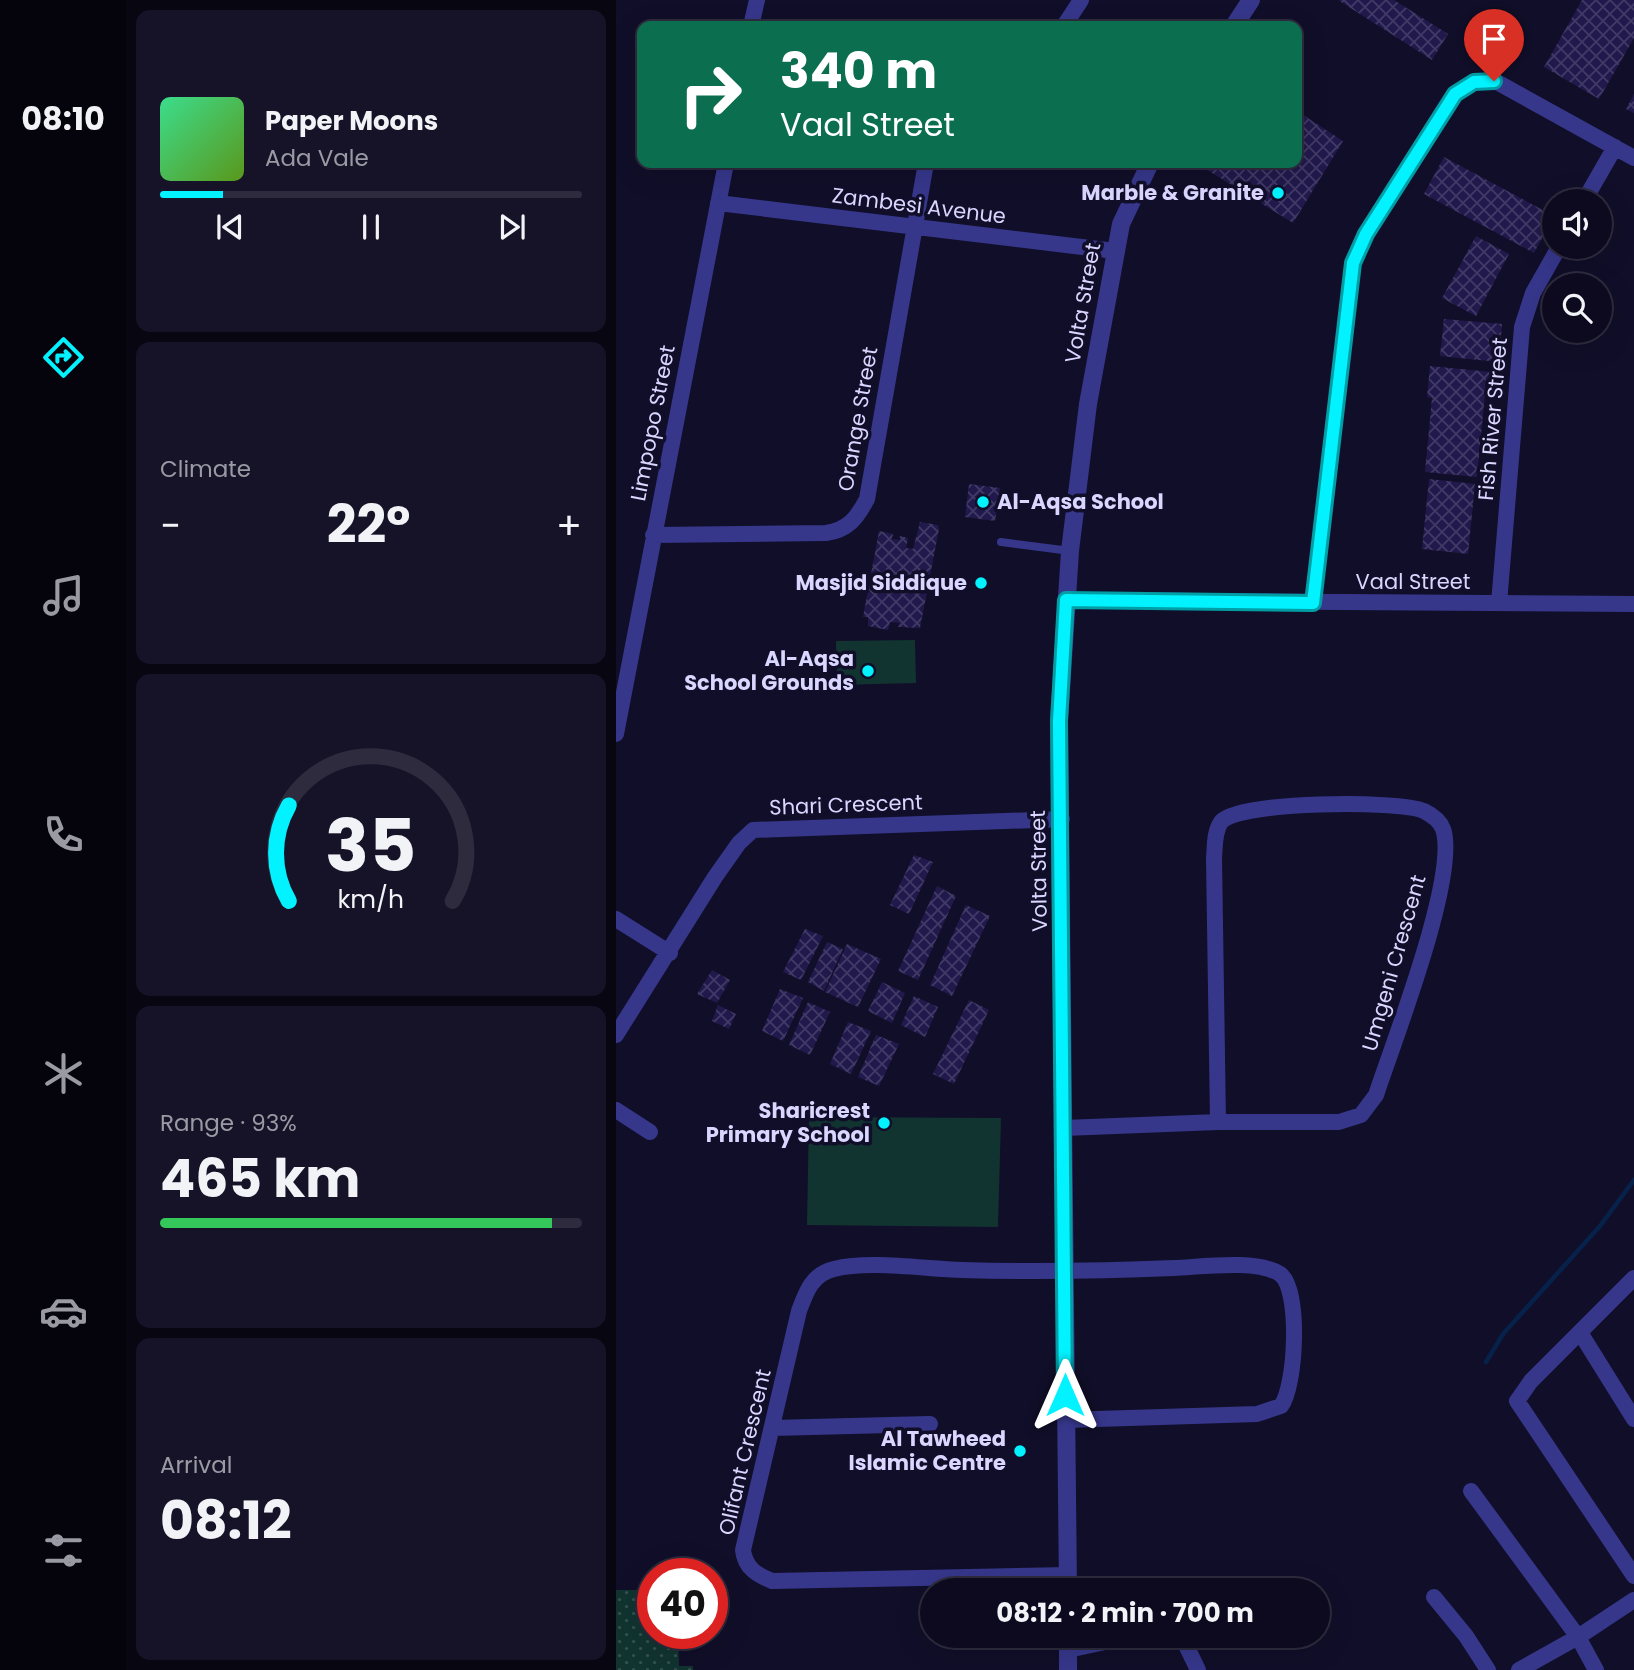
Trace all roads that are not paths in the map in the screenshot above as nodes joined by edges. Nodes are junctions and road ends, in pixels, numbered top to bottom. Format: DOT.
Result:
graph roads {
  1 [pos="757,0"];
  2 [pos="1081,0"];
  3 [pos="1251,0"];
  4 [pos="752,21"];
  5 [pos="1067,21"];
  6 [pos="1237,21"];
  7 [pos="1615,147"];
  8 [pos="1634,158"];
  9 [pos="725,168"];
  10 [pos="925,168"];
  11 [pos="1147,168"];
  12 [pos="1591,189"];
  13 [pos="718,204"];
  14 [pos="914,227"];
  15 [pos="1115,251"];
  16 [pos="1552,259"];
  17 [pos="653,535"];
  18 [pos="1001,542"];
  19 [pos="1070,551"];
  20 [pos="1066,600"];
  21 [pos="1313,603"];
  22 [pos="1499,603"];
  23 [pos="1634,604"];
  24 [pos="616,734"];
  25 [pos="1062,819"];
  26 [pos="616,919"];
  27 [pos="670,953"];
  28 [pos="616,1035"];
  29 [pos="616,1110"];
  30 [pos="1217,1122"];
  31 [pos="1064,1128"];
  32 [pos="650,1132"];
  33 [pos="1064,1271"];
  34 [pos="1634,1278"];
  35 [pos="1581,1334"];
  36 [pos="1634,1419"];
  37 [pos="1065,1420"];
  38 [pos="930,1424"];
  39 [pos="772,1428"];
  40 [pos="1471,1491"];
  41 [pos="1634,1576"];
  42 [pos="1068,1578"];
  43 [pos="920,1582"];
  44 [pos="1434,1597"];
  45 [pos="1634,1600"];
  46 [pos="1578,1637"];
  47 [pos="1068,1648"];
  48 [pos="1187,1648"];
  49 [pos="1068,1670"];
  50 [pos="1198,1670"];
  51 [pos="1488,1670"];
  52 [pos="1518,1670"];
  53 [pos="1597,1670"];
  1 -- 4 [label="street"];
  2 -- 5 [label="street"];
  3 -- 6 [label="street"];
  7 -- 8 [label="street"];
  7 -- 12 [label="street"];
  7 -- 21 [label="street"];
  9 -- 13 [label="street, Limpopo Street"];
  10 -- 14 [label="street, Orange Street"];
  11 -- 15 [label="street, Volta Street"];
  13 -- 14 [label="street, Zambesi Avenue"];
  13 -- 17 [label="street, Limpopo Street"];
  14 -- 15 [label="street, Zambesi Avenue"];
  14 -- 17 [label="street, Orange Street"];
  15 -- 19 [label="street, Volta Street"];
  16 -- 22 [label="street, Fish River Street"];
  17 -- 24 [label="street, Limpopo Street"];
  18 -- 19 [label="lane"];
  19 -- 20 [label="street, Volta Street"];
  20 -- 21 [label="street, Vaal Street"];
  20 -- 25 [label="street, Volta Street"];
  21 -- 22 [label="street, Vaal Street"];
  22 -- 23 [label="street, Vaal Street"];
  25 -- 27 [label="street, Shari Crescent"];
  25 -- 31 [label="street, Volta Street"];
  26 -- 27 [label="street"];
  27 -- 28 [label="street, Shari Crescent"];
  29 -- 32 [label="street"];
  30 -- 30 [label="street, Umgeni Crescent"];
  30 -- 31 [label="street, Umgeni Crescent"];
  31 -- 33 [label="street, Volta Street"];
  33 -- 37 [label="street, Volta Street"];
  33 -- 37 [label="street, Olifant Crescent"];
  33 -- 39 [label="street, Olifant Crescent"];
  34 -- 35 [label="street"];
  35 -- 36 [label="street"];
  35 -- 41 [label="street"];
  37 -- 42 [label="street, Volta Street"];
  38 -- 39 [label="street"];
  39 -- 43 [label="street, Olifant Crescent"];
  40 -- 46 [label="street"];
  44 -- 51 [label="street"];
  45 -- 46 [label="street"];
  46 -- 52 [label="street"];
  46 -- 53 [label="street"];
  47 -- 49 [label="street"];
  48 -- 50 [label="street"];
}
